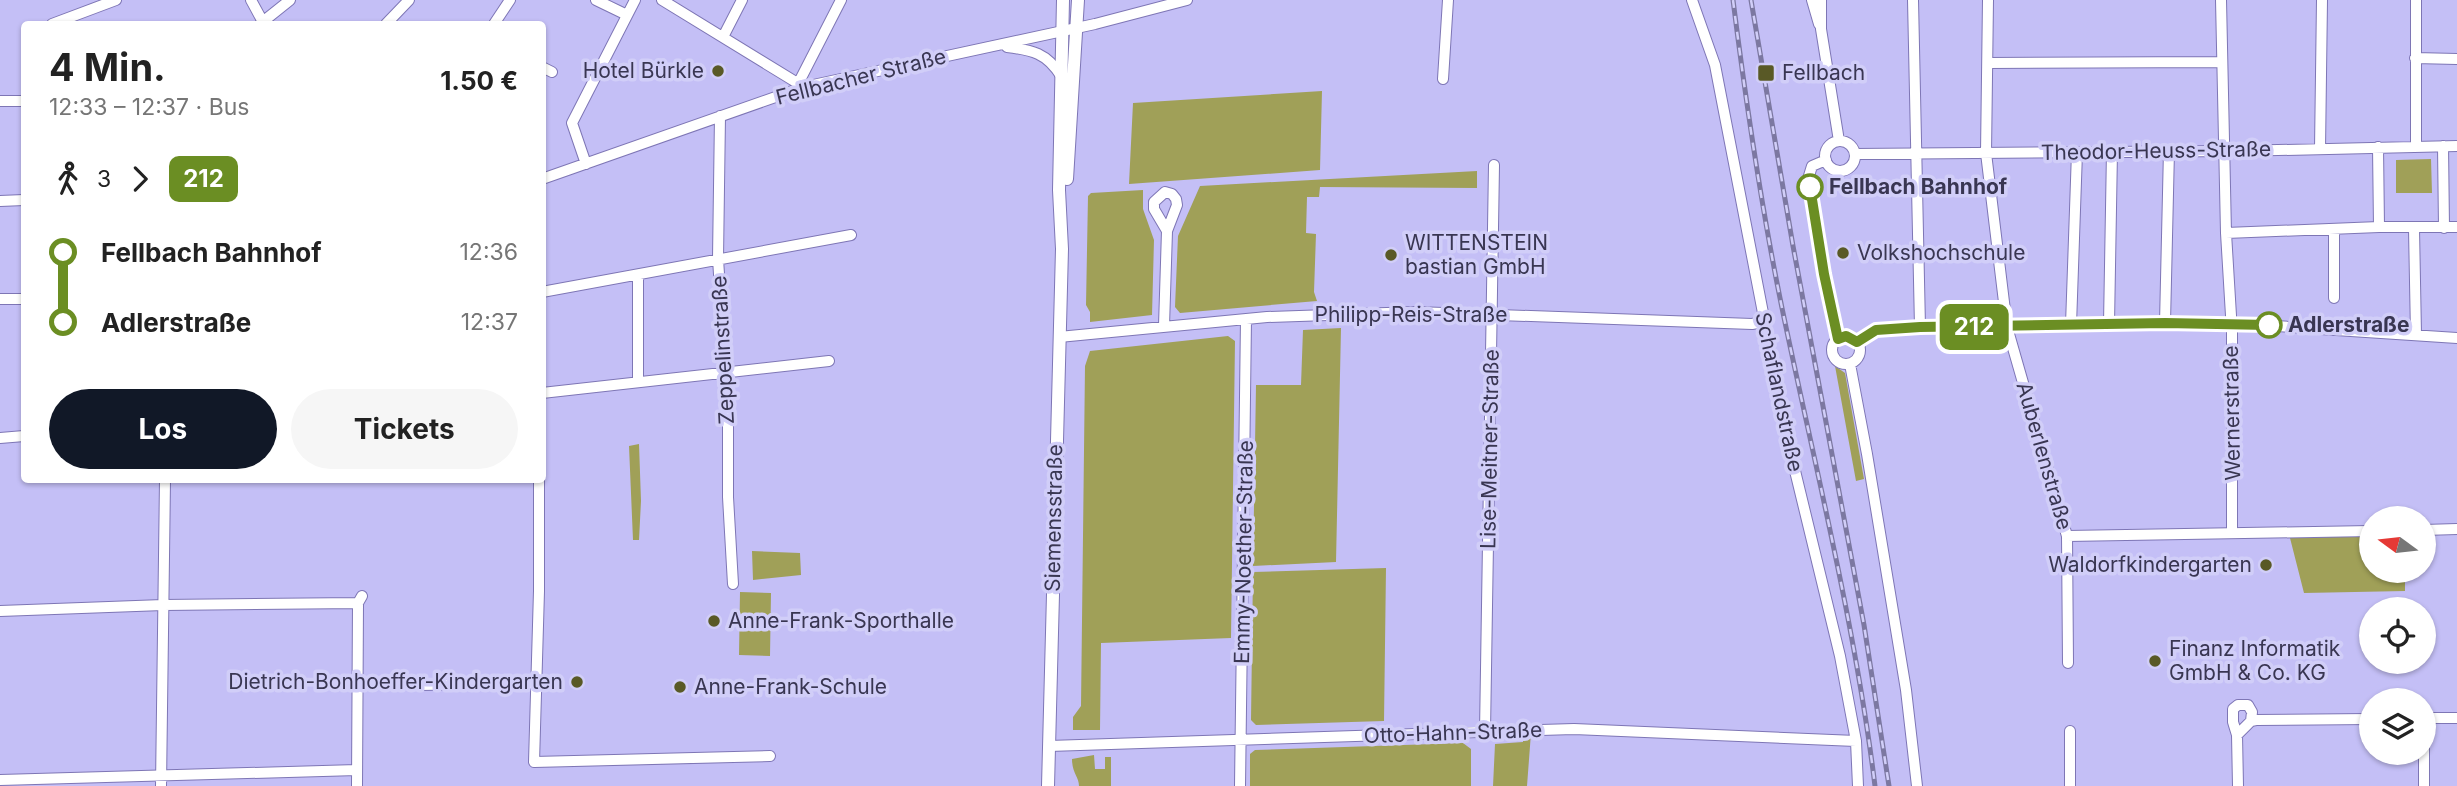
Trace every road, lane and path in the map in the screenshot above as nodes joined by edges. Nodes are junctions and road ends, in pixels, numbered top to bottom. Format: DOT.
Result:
graph roads {
  1 [pos="116,0"];
  2 [pos="251,0"];
  3 [pos="290,0"];
  4 [pos="409,0"];
  5 [pos="510,0"];
  6 [pos="596,0"];
  7 [pos="635,0"];
  8 [pos="662,0"];
  9 [pos="742,0"];
  10 [pos="841,0"];
  11 [pos="1063,0"];
  12 [pos="1078,0"];
  13 [pos="1187,0"];
  14 [pos="1448,0"];
  15 [pos="1692,0"];
  16 [pos="1803,0"];
  17 [pos="1822,0"];
  18 [pos="1913,0"];
  19 [pos="1988,0"];
  20 [pos="2221,0"];
  21 [pos="2322,0"];
  22 [pos="2416,0"];
  23 [pos="1813,5"];
  24 [pos="627,15"];
  25 [pos="75,21"];
  26 [pos="261,21"];
  27 [pos="266,21"];
  28 [pos="389,21"];
  29 [pos="496,21"];
  30 [pos="1077,28"];
  31 [pos="1821,29"];
  32 [pos="1062,30"];
  33 [pos="723,37"];
  34 [pos="998,46"];
  35 [pos="2415,58"];
  36 [pos="2457,59"];
  37 [pos="2221,62"];
  38 [pos="1988,63"];
  39 [pos="1061,76"];
  40 [pos="1443,79"];
  41 [pos="802,85"];
  42 [pos="0,101"];
  43 [pos="21,101"];
  44 [pos="720,116"];
  45 [pos="1839,141"];
  46 [pos="2416,146"];
  47 [pos="2443,146"];
  48 [pos="2457,146"];
  49 [pos="2378,147"];
  50 [pos="2320,149"];
  51 [pos="2169,150"];
  52 [pos="2112,151"];
  53 [pos="2223,151"];
  54 [pos="2077,152"];
  55 [pos="1917,153"];
  56 [pos="1986,153"];
  57 [pos="1855,154"];
  58 [pos="1826,160"];
  59 [pos="586,164"];
  60 [pos="1494,165"];
  61 [pos="546,178"];
  62 [pos="21,200"];
  63 [pos="0,201"];
  64 [pos="2379,227"];
  65 [pos="2444,228"];
  66 [pos="2457,228"];
  67 [pos="2414,229"];
  68 [pos="1167,230"];
  69 [pos="2334,230"];
  70 [pos="2226,233"];
  71 [pos="851,235"];
  72 [pos="1062,249"];
  73 [pos="718,259"];
  74 [pos="638,275"];
  75 [pos="546,291"];
  76 [pos="2334,298"];
  77 [pos="0,299"];
  78 [pos="21,299"];
  79 [pos="1493,313"];
  80 [pos="1246,319"];
  81 [pos="1763,322"];
  82 [pos="2165,323"];
  83 [pos="2231,323"];
  84 [pos="2109,324"];
  85 [pos="2071,325"];
  86 [pos="1164,326"];
  87 [pos="1920,327"];
  88 [pos="2007,327"];
  89 [pos="2416,334"];
  90 [pos="1059,337"];
  91 [pos="2457,338"];
  92 [pos="1838,339"];
  93 [pos="1857,342"];
  94 [pos="829,361"];
  95 [pos="1850,364"];
  96 [pos="725,372"];
  97 [pos="638,382"];
  98 [pos="546,393"];
  99 [pos="21,436"];
  100 [pos="0,438"];
  101 [pos="164,483"];
  102 [pos="539,483"];
  103 [pos="2457,529"];
  104 [pos="2436,530"];
  105 [pos="2359,531"];
  106 [pos="2232,533"];
  107 [pos="2067,536"];
  108 [pos="733,584"];
  109 [pos="163,605"];
  110 [pos="0,611"];
  111 [pos="2068,663"];
  112 [pos="535,683"];
  113 [pos="420,685"];
  114 [pos="2436,718"];
  115 [pos="2457,718"];
  116 [pos="2359,719"];
  117 [pos="2253,721"];
  118 [pos="2070,731"];
  119 [pos="1485,732"];
  120 [pos="2237,735"];
  121 [pos="1241,740"];
  122 [pos="1856,741"];
  123 [pos="1049,747"];
  124 [pos="770,756"];
  125 [pos="2424,765"];
  126 [pos="357,770"];
  127 [pos="0,780"];
  128 [pos="161,781"];
  129 [pos="357,786"];
  130 [pos="1048,786"];
  131 [pos="1240,786"];
  132 [pos="1858,786"];
  133 [pos="1917,786"];
  134 [pos="2070,786"];
  135 [pos="2238,786"];
  136 [pos="2424,786"];
  1 -- 25 [label="street"];
  2 -- 26 [label="street"];
  3 -- 27 [label="street"];
  4 -- 28 [label="street"];
  5 -- 29 [label="street"];
  6 -- 24 [label="street"];
  7 -- 24 [label="street"];
  8 -- 33 [label="street"];
  9 -- 33 [label="street"];
  10 -- 41 [label="street"];
  11 -- 32 [label="main road, Siemensstraße"];
  12 -- 30 [label="main road, Siemensstraße"];
  13 -- 30 [label="street, Fellbacher Straße"];
  14 -- 40 [label="street"];
  15 -- 81 [label="street, Schaflandstraße"];
  16 -- 23 [label="street"];
  17 -- 31 [label="street"];
  18 -- 55 [label="street"];
  19 -- 38 [label="street, Auberlenstraße"];
  20 -- 37 [label="street, Wernerstraße"];
  21 -- 50 [label="street"];
  22 -- 35 [label="street"];
  23 -- 31 [label="street"];
  24 -- 59 [label="street"];
  30 -- 32 [label="street, Fellbacher Straße"];
  30 -- 72 [label="main road, Siemensstraße"];
  31 -- 45 [label="street"];
  32 -- 34 [label="street, Fellbacher Straße"];
  32 -- 39 [label="main road, Siemensstraße"];
  33 -- 41 [label="street"];
  34 -- 39 [label="street"];
  34 -- 41 [label="street, Fellbacher Straße"];
  35 -- 36 [label="street"];
  35 -- 46 [label="street"];
  37 -- 38 [label="street"];
  37 -- 53 [label="street, Wernerstraße"];
  38 -- 56 [label="street, Auberlenstraße"];
  39 -- 72 [label="main road, Siemensstraße"];
  41 -- 44 [label="street, Fellbacher Straße"];
  42 -- 43 [label="street"];
  44 -- 59 [label="street, Fellbacher Straße"];
  44 -- 73 [label="street, Zeppelinstraße"];
  45 -- 57 [label="street"];
  45 -- 58 [label="street"];
  46 -- 47 [label="street, Theodor-Heuss-Straße"];
  46 -- 49 [label="street, Theodor-Heuss-Straße"];
  47 -- 48 [label="street, Theodor-Heuss-Straße"];
  47 -- 65 [label="street"];
  49 -- 50 [label="street, Theodor-Heuss-Straße"];
  49 -- 64 [label="street"];
  50 -- 53 [label="street, Theodor-Heuss-Straße"];
  51 -- 52 [label="street, Theodor-Heuss-Straße"];
  51 -- 53 [label="street, Theodor-Heuss-Straße"];
  51 -- 82 [label="street"];
  52 -- 54 [label="street, Theodor-Heuss-Straße"];
  52 -- 84 [label="street"];
  53 -- 70 [label="street, Wernerstraße"];
  54 -- 56 [label="street, Theodor-Heuss-Straße"];
  54 -- 85 [label="street"];
  55 -- 56 [label="street, Theodor-Heuss-Straße"];
  55 -- 57 [label="street, Theodor-Heuss-Straße"];
  55 -- 87 [label="street"];
  56 -- 88 [label="street, Auberlenstraße"];
  57 -- 58 [label="street"];
  58 -- 92 [label="street"];
  59 -- 61 [label="street, Fellbacher Straße"];
  60 -- 79 [label="street, Lise-Meitner-Straße"];
  62 -- 63 [label="street"];
  64 -- 67 [label="street"];
  64 -- 69 [label="street"];
  65 -- 66 [label="street"];
  65 -- 67 [label="street"];
  67 -- 89 [label="street"];
  68 -- 86 [label="street"];
  69 -- 70 [label="street"];
  69 -- 76 [label="street"];
  70 -- 83 [label="street, Wernerstraße"];
  71 -- 73 [label="street"];
  72 -- 90 [label="main road, Siemensstraße"];
  73 -- 74 [label="street"];
  73 -- 96 [label="street, Zeppelinstraße"];
  74 -- 75 [label="street"];
  74 -- 97 [label="street"];
  77 -- 78 [label="street"];
  79 -- 80 [label="street, Philipp-Reis-Straße"];
  79 -- 81 [label="street, Philipp-Reis-Straße"];
  79 -- 119 [label="street, Lise-Meitner-Straße"];
  80 -- 86 [label="street, Philipp-Reis-Straße"];
  80 -- 121 [label="street, Emmy-Noether-Straße"];
  81 -- 122 [label="street, Schaflandstraße"];
  82 -- 83 [label="street"];
  82 -- 84 [label="street"];
  83 -- 89 [label="street"];
  83 -- 106 [label="street, Wernerstraße"];
  84 -- 85 [label="street"];
  85 -- 88 [label="street"];
  86 -- 90 [label="street, Philipp-Reis-Straße"];
  87 -- 88 [label="street"];
  87 -- 93 [label="street"];
  88 -- 107 [label="street, Auberlenstraße"];
  89 -- 91 [label="street"];
  90 -- 123 [label="main road, Siemensstraße"];
  92 -- 93 [label="street"];
  92 -- 95 [label="street"];
  93 -- 95 [label="street"];
  94 -- 96 [label="street"];
  95 -- 133 [label="street"];
  96 -- 97 [label="street"];
  96 -- 108 [label="street, Zeppelinstraße"];
  97 -- 98 [label="street"];
  99 -- 100 [label="street"];
  101 -- 109 [label="street"];
  102 -- 112 [label="street"];
  103 -- 104 [label="street"];
  105 -- 106 [label="street"];
  106 -- 107 [label="street"];
  107 -- 111 [label="street, Auberlenstraße"];
  109 -- 110 [label="street"];
  109 -- 126 [label="street"];
  109 -- 128 [label="street"];
  112 -- 113 [label="street"];
  112 -- 124 [label="street"];
  114 -- 115 [label="street"];
  116 -- 117 [label="street"];
  117 -- 120 [label="street"];
  117 -- 120 [label="street"];
  118 -- 134 [label="street"];
  119 -- 121 [label="street, Otto-Hahn-Straße"];
  119 -- 122 [label="street, Otto-Hahn-Straße"];
  120 -- 135 [label="street"];
  121 -- 123 [label="street, Otto-Hahn-Straße"];
  121 -- 131 [label="street, Emmy-Noether-Straße"];
  122 -- 132 [label="street, Schaflandstraße"];
  123 -- 130 [label="main road, Siemensstraße"];
  125 -- 136 [label="street"];
  126 -- 128 [label="street"];
  126 -- 129 [label="street"];
  127 -- 128 [label="street"];
}
